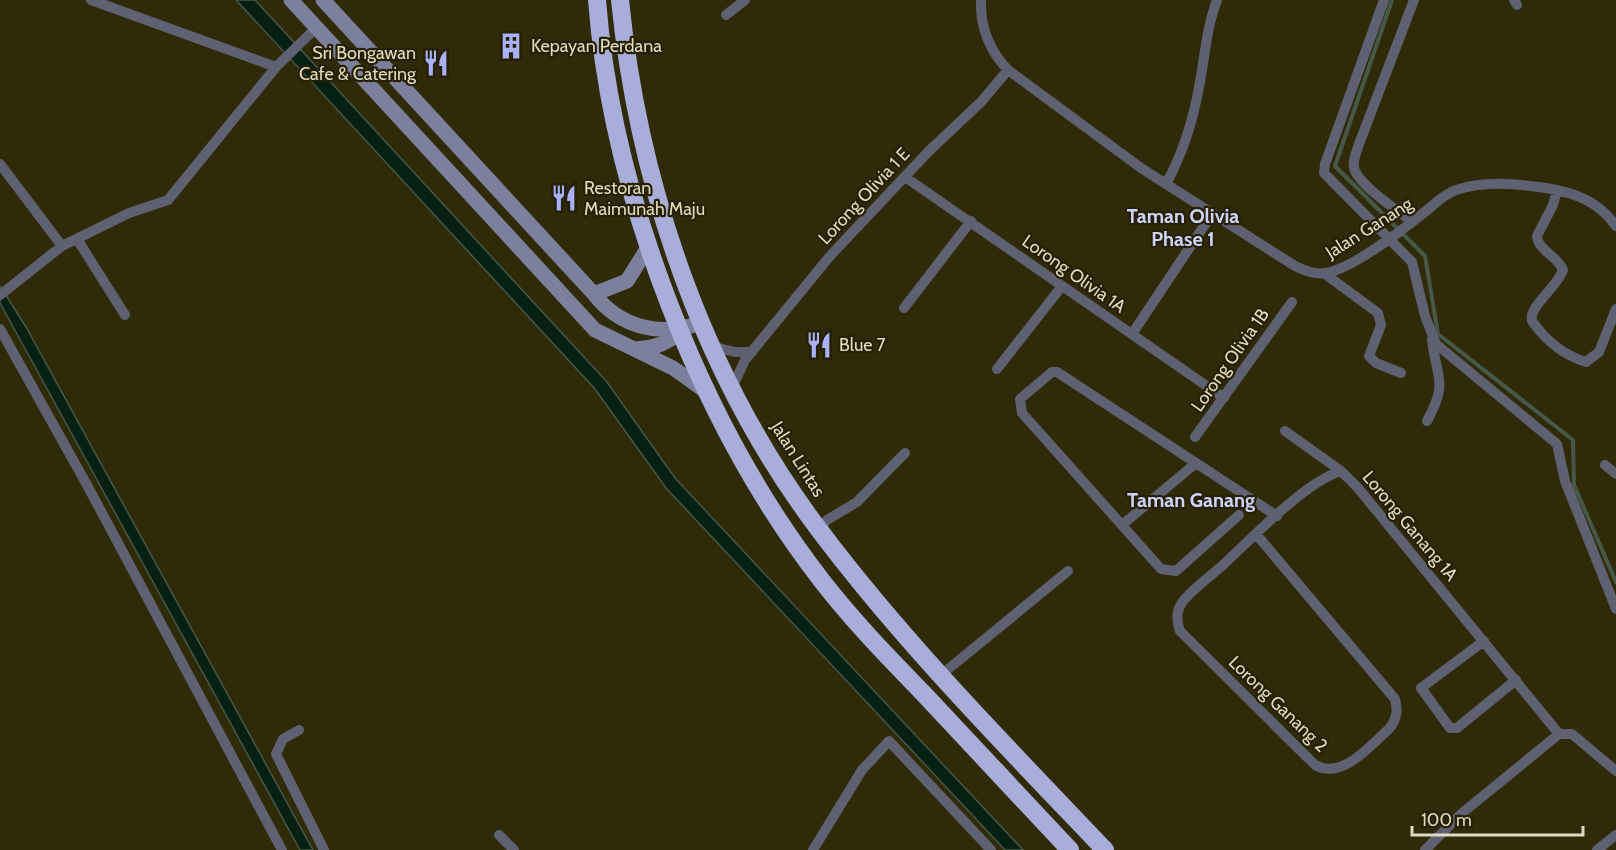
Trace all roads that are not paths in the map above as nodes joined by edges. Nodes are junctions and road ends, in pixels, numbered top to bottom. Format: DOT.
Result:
graph roads {
  1 [pos="91,0"];
  2 [pos="291,0"];
  3 [pos="323,0"];
  4 [pos="597,0"];
  5 [pos="620,0"];
  6 [pos="745,0"];
  7 [pos="981,0"];
  8 [pos="1217,0"];
  9 [pos="1384,0"];
  10 [pos="1414,0"];
  11 [pos="726,15"];
  12 [pos="316,28"];
  13 [pos="276,67"];
  14 [pos="1008,70"];
  15 [pos="0,164"];
  16 [pos="905,177"];
  17 [pos="1166,183"];
  18 [pos="1557,189"];
  19 [pos="1212,214"];
  20 [pos="971,221"];
  21 [pos="1409,223"];
  22 [pos="1616,226"];
  23 [pos="77,239"];
  24 [pos="1389,239"];
  25 [pos="62,246"];
  26 [pos="649,246"];
  27 [pos="1324,274"];
  28 [pos="1062,286"];
  29 [pos="4,293"];
  30 [pos="594,294"];
  31 [pos="1292,302"];
  32 [pos="904,308"];
  33 [pos="1616,309"];
  34 [pos="125,315"];
  35 [pos="702,321"];
  36 [pos="0,329"];
  37 [pos="682,330"];
  38 [pos="1132,334"];
  39 [pos="1431,336"];
  40 [pos="711,346"];
  41 [pos="635,349"];
  42 [pos="752,352"];
  43 [pos="997,369"];
  44 [pos="1401,372"];
  45 [pos="731,388"];
  46 [pos="708,393"];
  47 [pos="1224,398"];
  48 [pos="1427,421"];
  49 [pos="1285,431"];
  50 [pos="1195,437"];
  51 [pos="904,453"];
  52 [pos="1196,463"];
  53 [pos="1605,465"];
  54 [pos="778,468"];
  55 [pos="1341,471"];
  56 [pos="1616,474"];
  57 [pos="1239,516"];
  58 [pos="1277,516"];
  59 [pos="1122,525"];
  60 [pos="818,529"];
  61 [pos="1256,534"];
  62 [pos="794,543"];
  63 [pos="1068,572"];
  64 [pos="1183,600"];
  65 [pos="1616,609"];
  66 [pos="1484,641"];
  67 [pos="941,675"];
  68 [pos="1515,680"];
  69 [pos="299,730"];
  70 [pos="1559,734"];
  71 [pos="1616,771"];
  72 [pos="499,835"];
  73 [pos="1616,836"];
  74 [pos="282,850"];
  75 [pos="324,850"];
  76 [pos="514,850"];
  77 [pos="813,850"];
  78 [pos="991,850"];
  79 [pos="1070,850"];
  80 [pos="1106,850"];
  81 [pos="1425,850"];
  82 [pos="1597,850"];
  1 -- 13 [label="street"];
  2 -- 12 [label="street"];
  3 -- 30 [label="street"];
  4 -- 26 [label="highway"];
  5 -- 35 [label="highway, Jalan Lintas"];
  6 -- 11 [label="street"];
  7 -- 14 [label="street, Jalan Ganang"];
  8 -- 17 [label="street"];
  9 -- 24 [label="street"];
  10 -- 21 [label="street"];
  12 -- 13 [label="street"];
  12 -- 41 [label="street"];
  13 -- 23 [label="street"];
  14 -- 16 [label="street, Lorong Olivia 1 E"];
  14 -- 17 [label="street, Jalan Ganang"];
  15 -- 25 [label="street"];
  16 -- 20 [label="street, Lorong Olivia 1A"];
  16 -- 42 [label="street, Lorong Olivia 1 E"];
  17 -- 19 [label="street, Jalan Ganang"];
  18 -- 21 [label="street, Jalan Ganang"];
  18 -- 22 [label="street, Jalan Ganang"];
  18 -- 33 [label="street"];
  19 -- 27 [label="street, Jalan Ganang"];
  19 -- 38 [label="street"];
  20 -- 28 [label="street, Lorong Olivia 1A"];
  20 -- 32 [label="street"];
  21 -- 24 [label="street, Jalan Ganang"];
  23 -- 25 [label="street"];
  23 -- 34 [label="street"];
  24 -- 27 [label="street, Jalan Ganang"];
  24 -- 39 [label="street"];
  25 -- 29 [label="street"];
  26 -- 30 [label="street"];
  26 -- 37 [label="highway"];
  27 -- 44 [label="street"];
  28 -- 38 [label="street, Lorong Olivia 1A"];
  28 -- 43 [label="street"];
  30 -- 37 [label="street"];
  31 -- 47 [label="street, Lorong Olivia 1B"];
  35 -- 37 [label="street"];
  35 -- 40 [label="highway, Jalan Lintas"];
  36 -- 74 [label="street"];
  37 -- 41 [label="street"];
  37 -- 46 [label="highway"];
  38 -- 47 [label="street, Lorong Olivia 1A"];
  39 -- 48 [label="street"];
  39 -- 65 [label="street"];
  40 -- 42 [label="street"];
  40 -- 45 [label="highway, Jalan Lintas"];
  41 -- 46 [label="street"];
  42 -- 45 [label="street, Lorong Olivia 1 E"];
  45 -- 54 [label="highway, Jalan Lintas"];
  46 -- 62 [label="highway"];
  47 -- 50 [label="street, Lorong Olivia 1B"];
  49 -- 55 [label="street"];
  51 -- 60 [label="street"];
  52 -- 58 [label="street"];
  52 -- 59 [label="street"];
  52 -- 59 [label="street"];
  53 -- 56 [label="street"];
  54 -- 60 [label="highway, Jalan Lintas"];
  54 -- 62 [label="highway"];
  55 -- 58 [label="street, Lorong Ganang 1A"];
  55 -- 66 [label="street, Lorong Ganang 1A"];
  57 -- 59 [label="street"];
  58 -- 61 [label="street, Lorong Ganang 1A"];
  60 -- 67 [label="highway, Jalan Lintas"];
  61 -- 64 [label="street, Lorong Ganang 1A"];
  61 -- 64 [label="street, Lorong Ganang 2"];
  62 -- 79 [label="highway"];
  63 -- 67 [label="street"];
  66 -- 68 [label="street, Lorong Ganang 1A"];
  66 -- 68 [label="street"];
  67 -- 80 [label="highway, Jalan Lintas"];
  68 -- 70 [label="street, Lorong Ganang 1A"];
  69 -- 75 [label="street"];
  70 -- 71 [label="street"];
  70 -- 81 [label="street"];
  72 -- 76 [label="street"];
  73 -- 82 [label="street"];
  77 -- 78 [label="street"];
}
